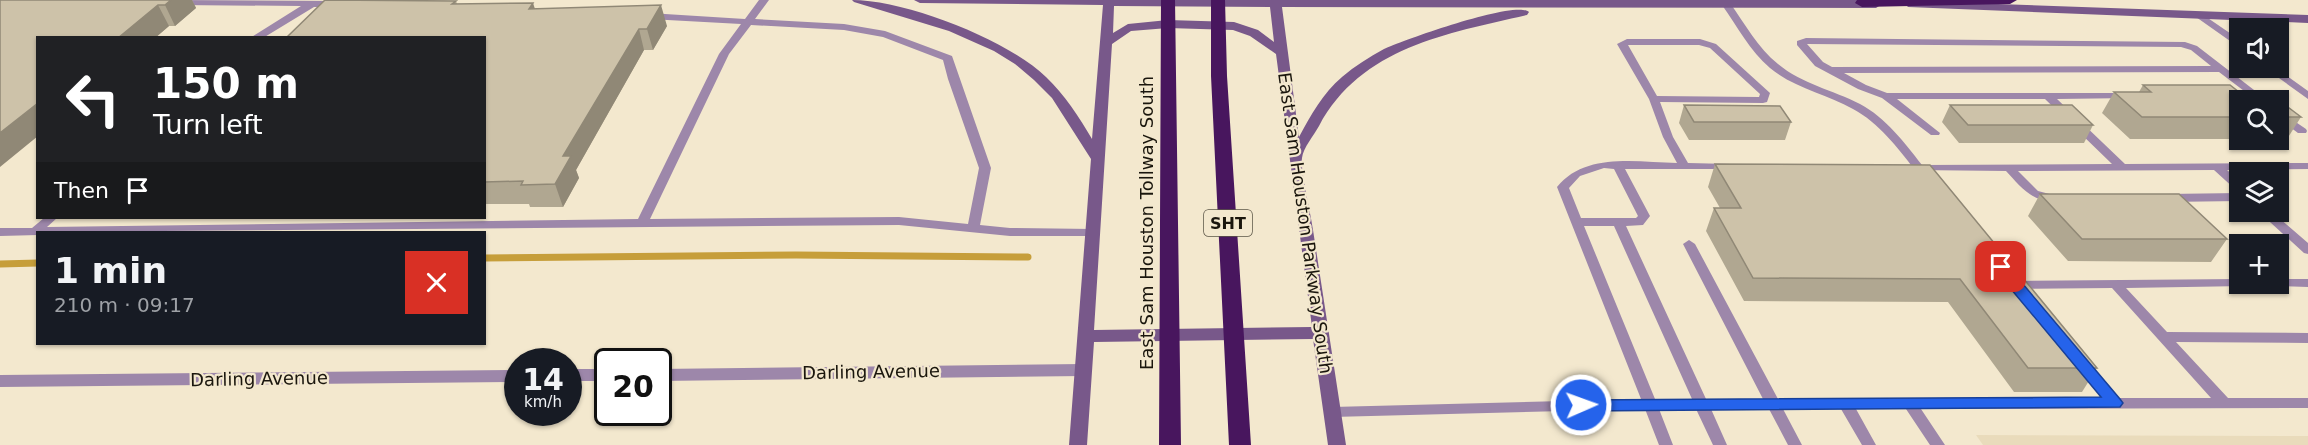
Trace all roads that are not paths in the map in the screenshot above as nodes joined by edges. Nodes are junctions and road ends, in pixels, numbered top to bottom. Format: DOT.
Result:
graph roads {
  1 [pos="764,0"];
  2 [pos="858,0"];
  3 [pos="920,0"];
  4 [pos="1016,0"];
  5 [pos="1168,0"];
  6 [pos="1218,0"];
  7 [pos="1354,0"];
  8 [pos="2010,0"];
  9 [pos="1109,1"];
  10 [pos="162,2"];
  11 [pos="316,2"];
  12 [pos="1003,2"];
  13 [pos="1276,2"];
  14 [pos="1862,3"];
  15 [pos="350,4"];
  16 [pos="1388,5"];
  17 [pos="1606,5"];
  18 [pos="1728,5"];
  19 [pos="633,15"];
  20 [pos="2199,15"];
  21 [pos="2308,19"];
  22 [pos="748,22"];
  23 [pos="258,36"];
  24 [pos="2229,37"];
  25 [pos="1106,43"];
  26 [pos="1281,53"];
  27 [pos="2221,69"];
  28 [pos="1830,70"];
  29 [pos="2284,78"];
  30 [pos="2249,90"];
  31 [pos="1886,96"];
  32 [pos="2048,96"];
  33 [pos="2140,96"];
  34 [pos="2308,96"];
  35 [pos="1654,99"];
  36 [pos="2289,121"];
  37 [pos="2302,131"];
  38 [pos="1935,134"];
  39 [pos="1295,157"];
  40 [pos="1098,159"];
  41 [pos="2308,165"];
  42 [pos="1618,166"];
  43 [pos="1684,166"];
  44 [pos="2216,166"];
  45 [pos="1743,167"];
  46 [pos="2122,167"];
  47 [pos="2009,168"];
  48 [pos="2229,178"];
  49 [pos="2229,197"];
  50 [pos="2070,198"];
  51 [pos="2149,198"];
  52 [pos="50,219"];
  53 [pos="642,222"];
  54 [pos="1576,222"];
  55 [pos="1618,222"];
  56 [pos="2276,222"];
  57 [pos="973,228"];
  58 [pos="36,231"];
  59 [pos="0,232"];
  60 [pos="1093,233"];
  61 [pos="1689,244"];
  62 [pos="2308,250"];
  63 [pos="2229,283"];
  64 [pos="2289,283"];
  65 [pos="2308,283"];
  66 [pos="2115,284"];
  67 [pos="2030,303"];
  68 [pos="1320,333"];
  69 [pos="1085,336"];
  70 [pos="2164,337"];
  71 [pos="2308,338"];
  72 [pos="2076,358"];
  73 [pos="1083,370"];
  74 [pos="672,375"];
  75 [pos="504,376"];
  76 [pos="0,381"];
  77 [pos="2115,403"];
  78 [pos="2224,403"];
  79 [pos="2308,403"];
  80 [pos="1650,404"];
  81 [pos="1701,404"];
  82 [pos="1774,404"];
  83 [pos="1845,404"];
  84 [pos="1910,404"];
  85 [pos="1332,412"];
  86 [pos="1078,445"];
  87 [pos="1170,445"];
  88 [pos="1240,445"];
  89 [pos="1336,445"];
  90 [pos="1666,445"];
  91 [pos="1720,445"];
  92 [pos="1795,445"];
  93 [pos="1869,445"];
  94 [pos="1938,445"];
  1 -- 22 [label="lane"];
  2 -- 40 [label="main road"];
  3 -- 12 [label="main road"];
  4 -- 12 [label="main road"];
  5 -- 87 [label="highway, East Sam Houston Tollway South"];
  6 -- 88 [label="highway, SHT"];
  7 -- 16 [label="main road"];
  8 -- 14 [label="highway"];
  9 -- 12 [label="main road"];
  9 -- 13 [label="main road"];
  9 -- 25 [label="main road"];
  10 -- 11 [label="lane"];
  11 -- 15 [label="lane"];
  11 -- 23 [label="lane"];
  13 -- 16 [label="main road"];
  13 -- 26 [label="main road, East Sam Houston Parkway South"];
  14 -- 18 [label="main road"];
  14 -- 20 [label="main road"];
  16 -- 17 [label="main road"];
  17 -- 18 [label="main road"];
  17 -- 39 [label="main road"];
  18 -- 47 [label="lane"];
  19 -- 22 [label="lane"];
  20 -- 21 [label="main road"];
  20 -- 24 [label="lane"];
  22 -- 53 [label="lane"];
  22 -- 57 [label="lane"];
  25 -- 26 [label="main road"];
  25 -- 40 [label="main road"];
  26 -- 39 [label="main road, East Sam Houston Parkway South"];
  27 -- 28 [label="lane"];
  27 -- 28 [label="lane"];
  27 -- 30 [label="lane"];
  28 -- 31 [label="lane"];
  29 -- 34 [label="lane"];
  31 -- 32 [label="lane"];
  31 -- 38 [label="lane"];
  32 -- 33 [label="lane"];
  32 -- 46 [label="lane"];
  35 -- 35 [label="lane"];
  35 -- 43 [label="lane"];
  36 -- 37 [label="lane"];
  39 -- 68 [label="main road, East Sam Houston Parkway South"];
  40 -- 60 [label="main road"];
  41 -- 44 [label="lane"];
  42 -- 43 [label="lane"];
  42 -- 54 [label="lane"];
  42 -- 55 [label="lane"];
  43 -- 45 [label="lane"];
  44 -- 46 [label="lane"];
  44 -- 48 [label="lane"];
  46 -- 47 [label="lane"];
  47 -- 50 [label="lane"];
  49 -- 51 [label="lane"];
  52 -- 58 [label="lane"];
  53 -- 57 [label="lane"];
  53 -- 58 [label="lane"];
  54 -- 55 [label="lane"];
  54 -- 80 [label="lane"];
  55 -- 81 [label="lane"];
  56 -- 62 [label="lane"];
  57 -- 60 [label="lane"];
  58 -- 59 [label="lane"];
  60 -- 69 [label="main road"];
  61 -- 82 [label="lane"];
  63 -- 66 [label="lane"];
  64 -- 65 [label="lane"];
  66 -- 67 [label="lane"];
  66 -- 70 [label="lane"];
  68 -- 69 [label="main road"];
  68 -- 85 [label="main road, East Sam Houston Parkway South"];
  69 -- 73 [label="main road"];
  70 -- 71 [label="lane"];
  70 -- 78 [label="lane"];
  72 -- 77 [label="lane"];
  73 -- 74 [label="street, Darling Avenue"];
  73 -- 86 [label="main road"];
  75 -- 76 [label="street, Darling Avenue"];
  77 -- 78 [label="lane"];
  77 -- 84 [label="lane"];
  78 -- 79 [label="lane"];
  80 -- 81 [label="lane"];
  80 -- 85 [label="lane"];
  80 -- 90 [label="lane"];
  81 -- 82 [label="lane"];
  81 -- 91 [label="lane"];
  82 -- 83 [label="lane"];
  82 -- 92 [label="lane"];
  83 -- 84 [label="lane"];
  83 -- 93 [label="lane"];
  84 -- 94 [label="lane"];
  85 -- 89 [label="main road, East Sam Houston Parkway South"];
}
